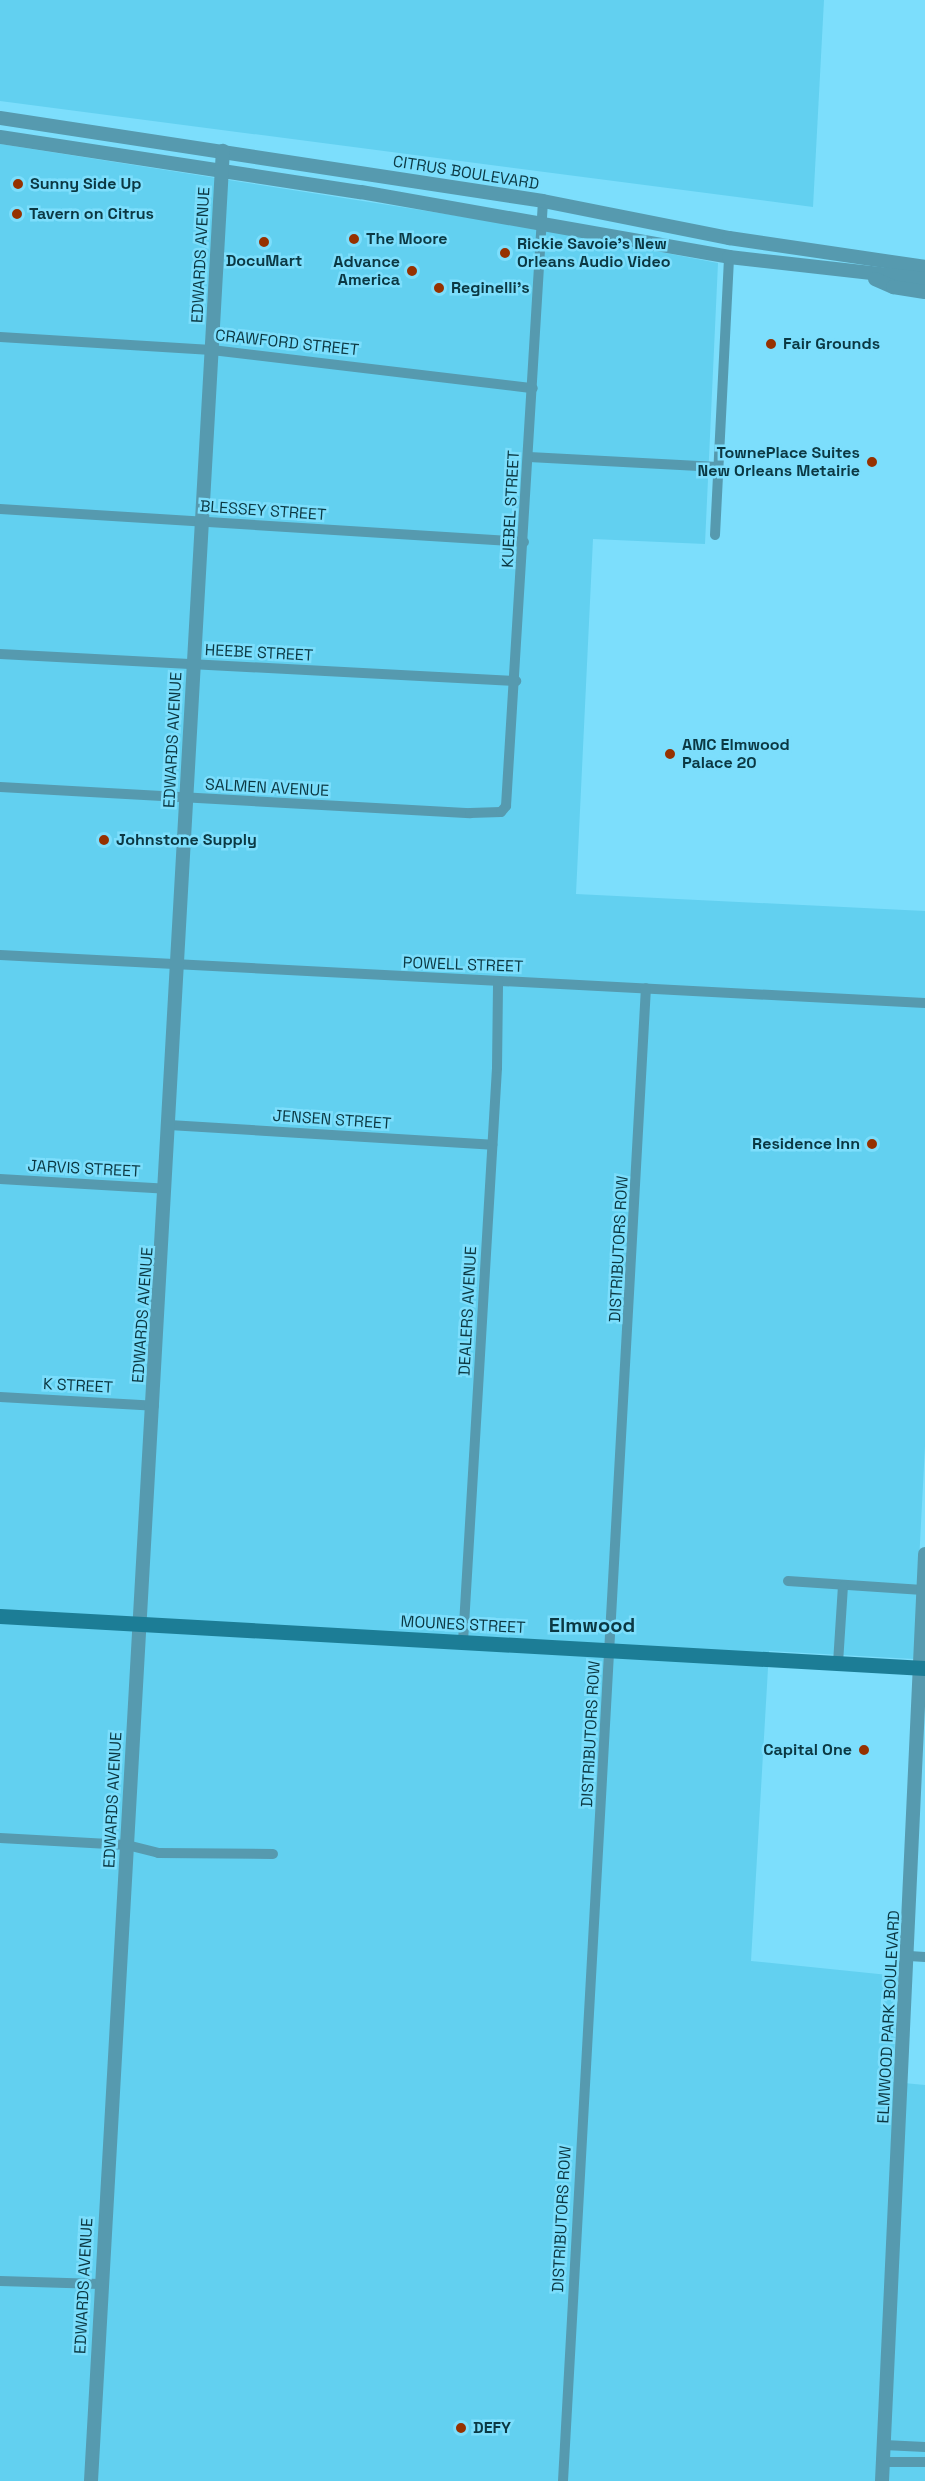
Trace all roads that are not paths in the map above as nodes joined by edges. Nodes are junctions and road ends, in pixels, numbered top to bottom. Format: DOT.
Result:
graph roads {
  1 [pos="0,118"];
  2 [pos="0,137"];
  3 [pos="223,151"];
  4 [pos="221,171"];
  5 [pos="543,201"];
  6 [pos="541,222"];
  7 [pos="731,238"];
  8 [pos="729,257"];
  9 [pos="903,264"];
  10 [pos="925,267"];
  11 [pos="834,271"];
  12 [pos="868,275"];
  13 [pos="925,279"];
  14 [pos="925,292"];
  15 [pos="0,337"];
  16 [pos="212,350"];
  17 [pos="533,388"];
  18 [pos="529,457"];
  19 [pos="718,467"];
  20 [pos="0,509"];
  21 [pos="202,522"];
  22 [pos="715,535"];
  23 [pos="524,542"];
  24 [pos="0,654"];
  25 [pos="193,664"];
  26 [pos="516,681"];
  27 [pos="0,787"];
  28 [pos="187,798"];
  29 [pos="496,812"];
  30 [pos="0,955"];
  31 [pos="177,963"];
  32 [pos="498,982"];
  33 [pos="646,988"];
  34 [pos="925,1003"];
  35 [pos="170,1125"];
  36 [pos="492,1145"];
  37 [pos="0,1179"];
  38 [pos="166,1189"];
  39 [pos="0,1397"];
  40 [pos="154,1406"];
  41 [pos="925,1554"];
  42 [pos="788,1581"];
  43 [pos="843,1586"];
  44 [pos="923,1590"];
  45 [pos="0,1616"];
  46 [pos="140,1627"];
  47 [pos="464,1642"];
  48 [pos="610,1651"];
  49 [pos="838,1664"];
  50 [pos="922,1668"];
  51 [pos="0,1838"];
  52 [pos="127,1845"];
  53 [pos="273,1854"];
  54 [pos="909,1956"];
  55 [pos="925,1957"];
  56 [pos="0,2281"];
  57 [pos="100,2284"];
  58 [pos="884,2445"];
  59 [pos="925,2447"];
  60 [pos="883,2462"];
  61 [pos="925,2462"];
  62 [pos="91,2481"];
  63 [pos="563,2481"];
  64 [pos="882,2481"];
  1 -- 3 [label="street, CITRUS BOULEVARD"];
  2 -- 4 [label="street"];
  3 -- 4 [label="street, EDWARDS AVENUE"];
  3 -- 5 [label="street, CITRUS BOULEVARD"];
  4 -- 6 [label="street"];
  4 -- 16 [label="street, EDWARDS AVENUE"];
  5 -- 6 [label="street, KUEBEL STREET"];
  5 -- 7 [label="street, CITRUS BOULEVARD"];
  6 -- 8 [label="street"];
  6 -- 17 [label="street, KUEBEL STREET"];
  7 -- 8 [label="street"];
  7 -- 9 [label="street, CITRUS BOULEVARD"];
  8 -- 11 [label="street"];
  8 -- 19 [label="street"];
  9 -- 10 [label="street, CITRUS BOULEVARD"];
  9 -- 11 [label="street"];
  11 -- 12 [label="street"];
  12 -- 13 [label="street"];
  12 -- 14 [label="street"];
  15 -- 16 [label="street, CRAWFORD STREET"];
  16 -- 17 [label="street, CRAWFORD STREET"];
  16 -- 21 [label="street, EDWARDS AVENUE"];
  17 -- 18 [label="street, KUEBEL STREET"];
  18 -- 19 [label="street"];
  18 -- 23 [label="street, KUEBEL STREET"];
  19 -- 22 [label="street"];
  20 -- 21 [label="street, BLESSEY STREET"];
  21 -- 23 [label="street, BLESSEY STREET"];
  21 -- 25 [label="street, EDWARDS AVENUE"];
  23 -- 26 [label="street, KUEBEL STREET"];
  24 -- 25 [label="street, HEEBE STREET"];
  25 -- 26 [label="street, HEEBE STREET"];
  25 -- 28 [label="street, EDWARDS AVENUE"];
  26 -- 29 [label="street, KUEBEL STREET"];
  27 -- 28 [label="street, SALMEN AVENUE"];
  28 -- 29 [label="street, SALMEN AVENUE"];
  28 -- 31 [label="street, EDWARDS AVENUE"];
  30 -- 31 [label="street, POWELL STREET"];
  31 -- 32 [label="street, POWELL STREET"];
  31 -- 35 [label="street, EDWARDS AVENUE"];
  32 -- 33 [label="street, POWELL STREET"];
  32 -- 36 [label="street, DEALERS AVENUE"];
  33 -- 34 [label="street, POWELL STREET"];
  33 -- 48 [label="street, DISTRIBUTORS ROW"];
  35 -- 36 [label="street, JENSEN STREET"];
  35 -- 38 [label="street, EDWARDS AVENUE"];
  36 -- 47 [label="street, DEALERS AVENUE"];
  37 -- 38 [label="street, JARVIS STREET"];
  38 -- 40 [label="street, EDWARDS AVENUE"];
  39 -- 40 [label="street, K STREET"];
  40 -- 46 [label="street, EDWARDS AVENUE"];
  41 -- 44 [label="street, ELMWOOD PARK BOULEVARD"];
  42 -- 43 [label="street"];
  43 -- 44 [label="street"];
  43 -- 49 [label="street"];
  44 -- 50 [label="street, ELMWOOD PARK BOULEVARD"];
  45 -- 46 [label="main road, MOUNES STREET"];
  46 -- 47 [label="main road, MOUNES STREET"];
  46 -- 52 [label="street, EDWARDS AVENUE"];
  47 -- 48 [label="main road, MOUNES STREET"];
  48 -- 49 [label="main road, MOUNES STREET"];
  48 -- 63 [label="street, DISTRIBUTORS ROW"];
  49 -- 50 [label="main road, MOUNES STREET"];
  50 -- 54 [label="street, ELMWOOD PARK BOULEVARD"];
  51 -- 52 [label="street"];
  52 -- 53 [label="street"];
  52 -- 57 [label="street, EDWARDS AVENUE"];
  54 -- 55 [label="street"];
  54 -- 58 [label="street, ELMWOOD PARK BOULEVARD"];
  56 -- 57 [label="street"];
  57 -- 62 [label="street, EDWARDS AVENUE"];
  58 -- 59 [label="street"];
  58 -- 60 [label="street, ELMWOOD PARK BOULEVARD"];
  60 -- 61 [label="street"];
  60 -- 64 [label="street, ELMWOOD PARK BOULEVARD"];
}
